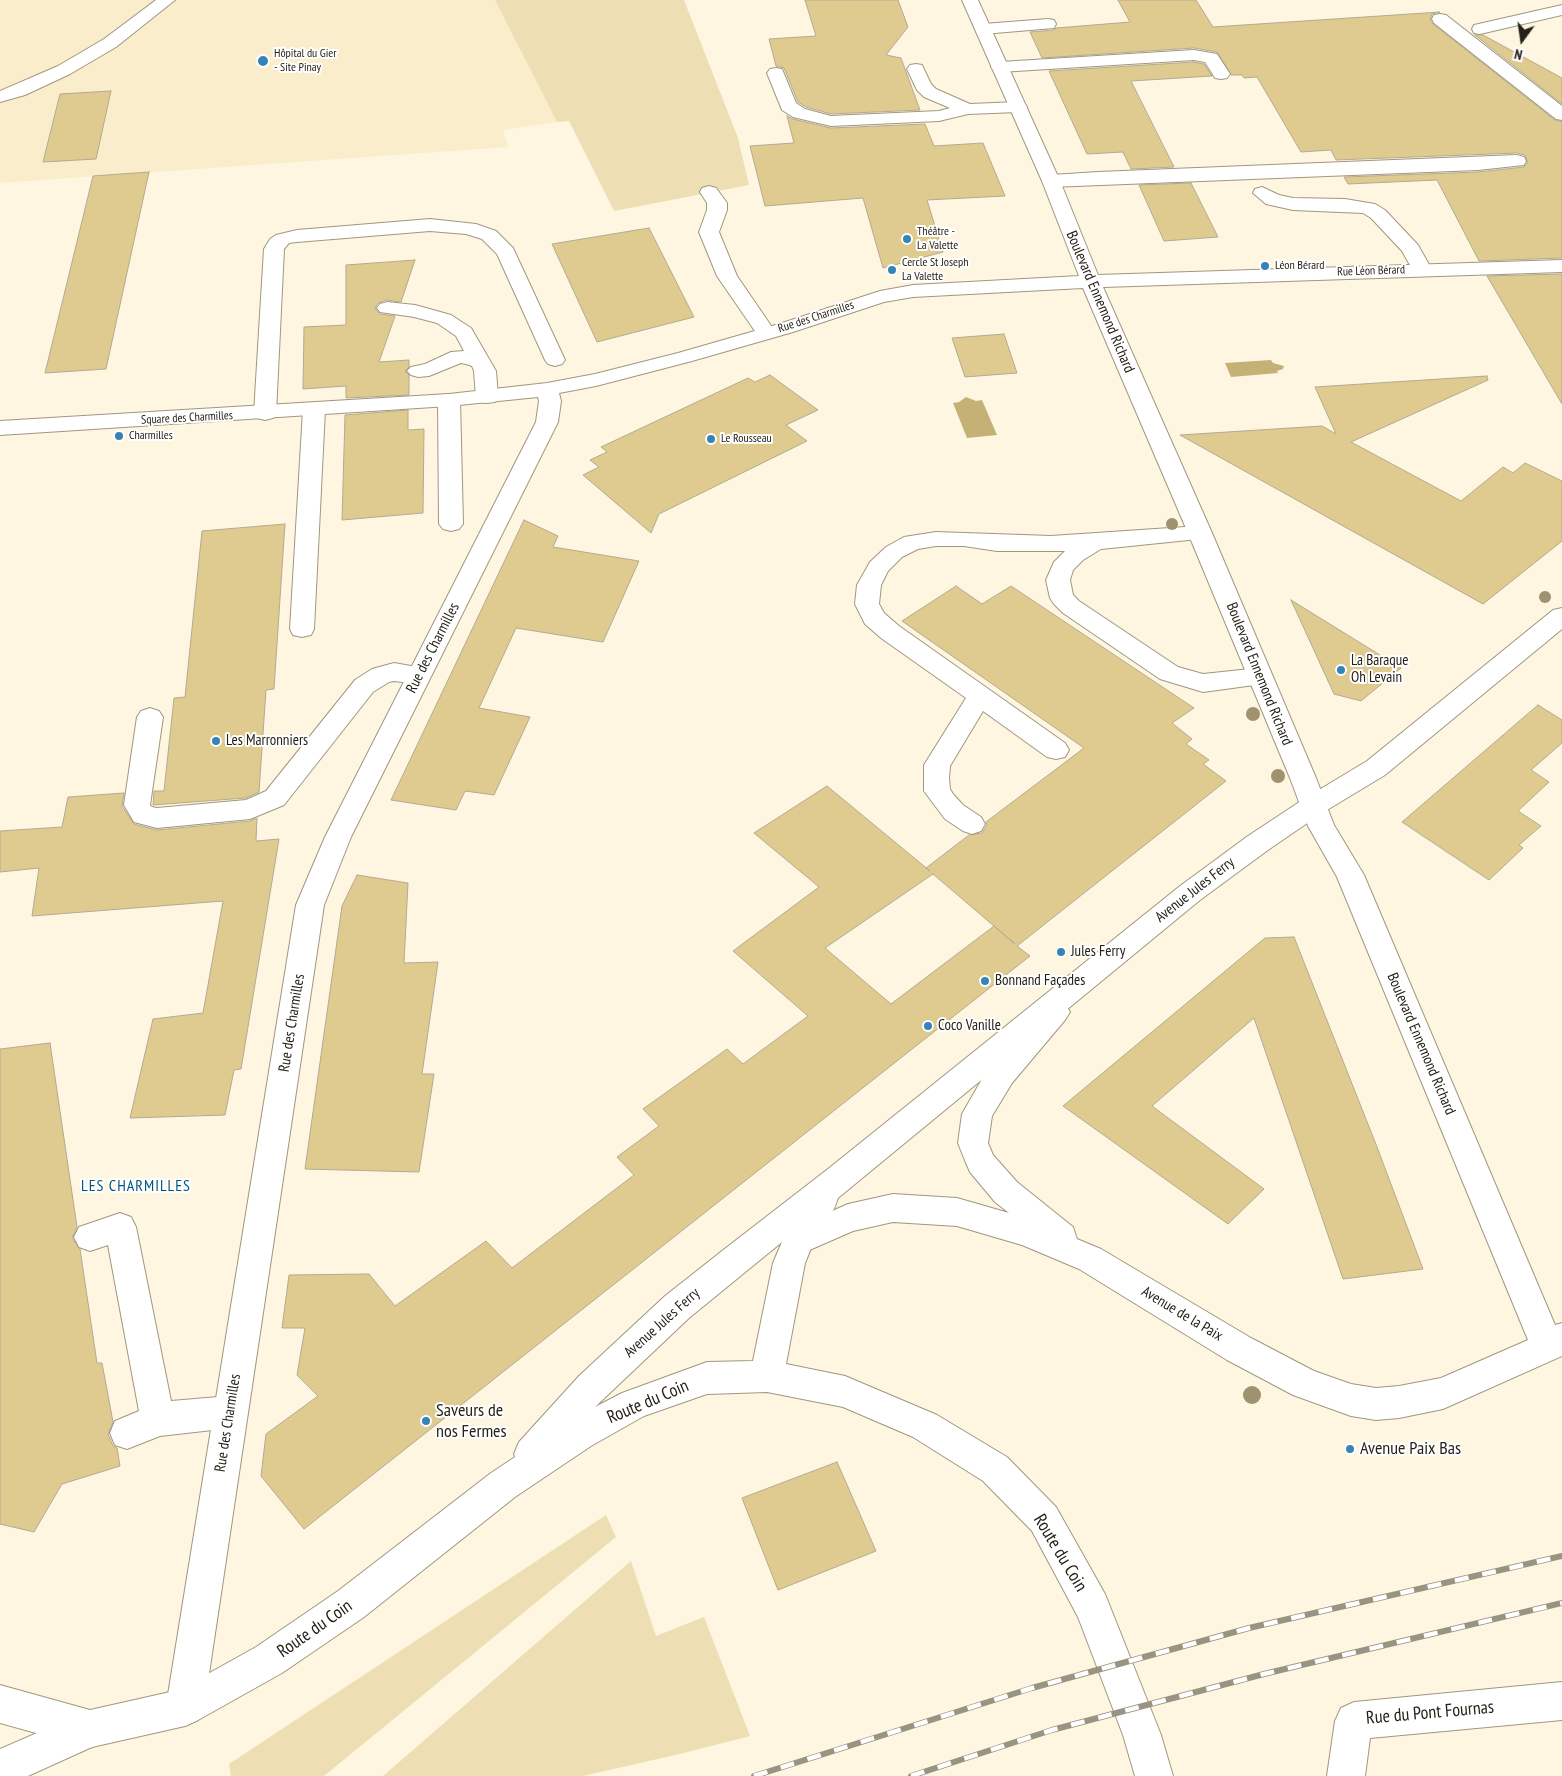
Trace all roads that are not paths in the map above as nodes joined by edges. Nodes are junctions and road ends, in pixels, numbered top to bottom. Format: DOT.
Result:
graph roads {
  1 [pos="167,0"];
  2 [pos="970,0"];
  3 [pos="1562,10"];
  4 [pos="1440,19"];
  5 [pos="1048,24"];
  6 [pos="983,29"];
  7 [pos="1480,29"];
  8 [pos="1000,67"];
  9 [pos="916,69"];
  10 [pos="776,74"];
  11 [pos="1221,74"];
  12 [pos="0,97"];
  13 [pos="1018,107"];
  14 [pos="968,109"];
  15 [pos="1562,115"];
  16 [pos="1517,161"];
  17 [pos="1050,181"];
  18 [pos="709,192"];
  19 [pos="1262,193"];
  20 [pos="1562,266"];
  21 [pos="1422,270"];
  22 [pos="1091,281"];
  23 [pos="388,308"];
  24 [pos="766,334"];
  25 [pos="555,360"];
  26 [pos="480,362"];
  27 [pos="418,372"];
  28 [pos="547,388"];
  29 [pos="486,397"];
  30 [pos="449,400"];
  31 [pos="314,410"];
  32 [pos="265,413"];
  33 [pos="0,428"];
  34 [pos="451,524"];
  35 [pos="1200,532"];
  36 [pos="1096,542"];
  37 [pos="1562,616"];
  38 [pos="302,629"];
  39 [pos="420,675"];
  40 [pos="1260,676"];
  41 [pos="980,696"];
  42 [pos="150,717"];
  43 [pos="1056,750"];
  44 [pos="1313,806"];
  45 [pos="972,824"];
  46 [pos="1080,982"];
  47 [pos="839,1179"];
  48 [pos="90,1236"];
  49 [pos="798,1241"];
  50 [pos="1090,1259"];
  51 [pos="1555,1343"];
  52 [pos="767,1376"];
  53 [pos="230,1412"];
  54 [pos="158,1420"];
  55 [pos="127,1434"];
  56 [pos="503,1485"];
  57 [pos="1562,1701"];
  58 [pos="0,1704"];
  59 [pos="185,1707"];
  60 [pos="90,1729"];
  61 [pos="0,1769"];
  62 [pos="1154,1776"];
  63 [pos="1346,1776"];
  1 -- 12 [label="street"];
  2 -- 6 [label="street, Boulevard Ennemond Richard"];
  3 -- 7 [label="street"];
  4 -- 15 [label="street"];
  5 -- 6 [label="street"];
  6 -- 8 [label="street, Boulevard Ennemond Richard"];
  8 -- 11 [label="street"];
  8 -- 13 [label="street, Boulevard Ennemond Richard"];
  9 -- 14 [label="street"];
  10 -- 14 [label="street"];
  13 -- 14 [label="street"];
  13 -- 17 [label="street, Boulevard Ennemond Richard"];
  16 -- 17 [label="street"];
  17 -- 22 [label="street, Boulevard Ennemond Richard"];
  18 -- 24 [label="street"];
  19 -- 21 [label="street"];
  20 -- 21 [label="street, Rue Léon Bérard"];
  21 -- 22 [label="street, Rue Léon Bérard"];
  22 -- 24 [label="street, Rue des Charmilles"];
  22 -- 35 [label="street, Boulevard Ennemond Richard"];
  23 -- 26 [label="street"];
  24 -- 28 [label="street, Rue des Charmilles"];
  25 -- 32 [label="street"];
  26 -- 27 [label="street"];
  26 -- 29 [label="street"];
  28 -- 29 [label="street, Rue des Charmilles"];
  28 -- 39 [label="street, Rue des Charmilles"];
  29 -- 30 [label="street, Rue des Charmilles"];
  30 -- 31 [label="street, Square des Charmilles"];
  30 -- 34 [label="street"];
  31 -- 32 [label="street, Square des Charmilles"];
  31 -- 38 [label="street"];
  32 -- 33 [label="street, Square des Charmilles"];
  35 -- 36 [label="street"];
  35 -- 40 [label="street, Boulevard Ennemond Richard"];
  36 -- 40 [label="street"];
  36 -- 41 [label="street"];
  37 -- 44 [label="street, Avenue Jules Ferry"];
  39 -- 42 [label="street"];
  39 -- 53 [label="street, Rue des Charmilles"];
  40 -- 44 [label="street, Boulevard Ennemond Richard"];
  41 -- 43 [label="street"];
  41 -- 45 [label="street"];
  44 -- 46 [label="street, Avenue Jules Ferry"];
  44 -- 51 [label="street, Boulevard Ennemond Richard"];
  46 -- 47 [label="street, Avenue Jules Ferry"];
  46 -- 50 [label="street"];
  47 -- 49 [label="street, Avenue Jules Ferry"];
  47 -- 56 [label="street, Avenue Jules Ferry"];
  48 -- 54 [label="street"];
  49 -- 50 [label="street, Avenue de la Paix"];
  49 -- 52 [label="street, Avenue Jules Ferry"];
  50 -- 51 [label="street, Avenue de la Paix"];
  52 -- 56 [label="street, Route du Coin"];
  52 -- 62 [label="street, Route du Coin"];
  53 -- 54 [label="street"];
  53 -- 59 [label="street, Rue des Charmilles"];
  54 -- 55 [label="street"];
  56 -- 59 [label="street, Route du Coin"];
  57 -- 63 [label="street, Rue du Pont Fournas"];
  58 -- 60 [label="street"];
  59 -- 60 [label="street, Route du Coin"];
  60 -- 61 [label="street, Route du Coin"];
}
